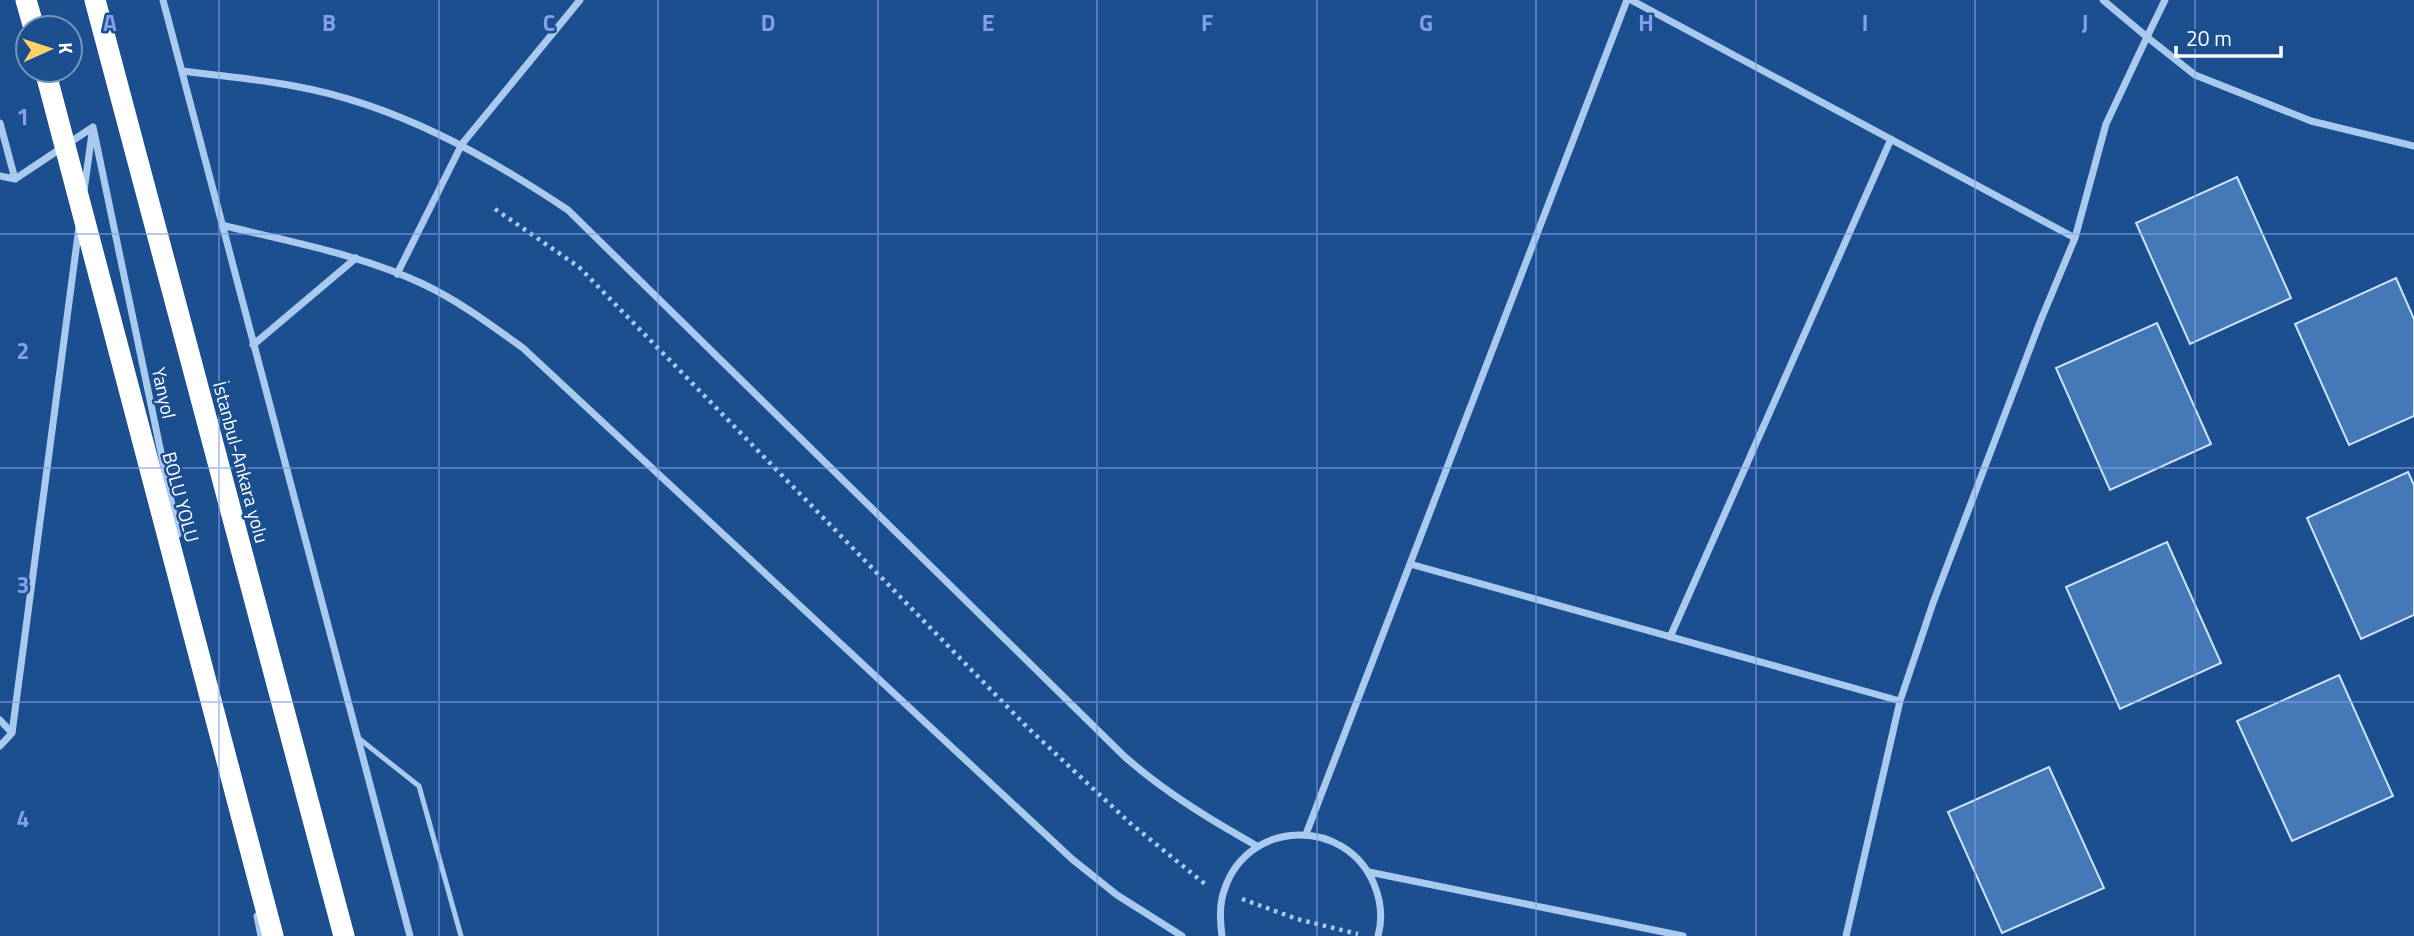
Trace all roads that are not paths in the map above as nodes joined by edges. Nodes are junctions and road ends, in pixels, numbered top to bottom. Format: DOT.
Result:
graph roads {
  1 [pos="95,0"];
  2 [pos="163,0"];
  3 [pos="580,0"];
  4 [pos="1629,0"];
  5 [pos="2103,0"];
  6 [pos="2165,0"];
  7 [pos="2147,37"];
  8 [pos="183,71"];
  9 [pos="49,84"];
  10 [pos="0,123"];
  11 [pos="93,127"];
  12 [pos="1891,139"];
  13 [pos="462,144"];
  14 [pos="2414,146"];
  15 [pos="0,176"];
  16 [pos="15,179"];
  17 [pos="222,225"];
  18 [pos="2075,238"];
  19 [pos="356,258"];
  20 [pos="397,274"];
  21 [pos="253,345"];
  22 [pos="180,545"];
  23 [pos="183,559"];
  24 [pos="1410,564"];
  25 [pos="1670,637"];
  26 [pos="1900,701"];
  27 [pos="0,720"];
  28 [pos="12,733"];
  29 [pos="356,736"];
  30 [pos="0,746"];
  31 [pos="1306,834"];
  32 [pos="1257,846"];
  33 [pos="1369,872"];
  34 [pos="253,895"];
  35 [pos="256,909"];
  36 [pos="261,936"];
  37 [pos="274,936"];
  38 [pos="344,936"];
  39 [pos="410,936"];
  40 [pos="461,936"];
  41 [pos="1182,936"];
  42 [pos="1222,936"];
  43 [pos="1378,936"];
  44 [pos="1683,936"];
  45 [pos="1846,936"];
  1 -- 38 [label="highway, İstanbul-Ankara yolu"];
  2 -- 8 [label="street"];
  3 -- 13 [label="street"];
  4 -- 12 [label="street"];
  4 -- 24 [label="street"];
  5 -- 7 [label="street"];
  6 -- 7 [label="street"];
  7 -- 14 [label="street"];
  7 -- 18 [label="street"];
  8 -- 13 [label="street"];
  8 -- 17 [label="street"];
  9 -- 37 [label="highway, BOLU YOLU"];
  10 -- 16 [label="street"];
  11 -- 16 [label="street"];
  11 -- 22 [label="street, Yanyol"];
  11 -- 28 [label="street"];
  12 -- 18 [label="street"];
  12 -- 25 [label="street"];
  13 -- 20 [label="street"];
  13 -- 32 [label="street"];
  15 -- 16 [label="street"];
  17 -- 19 [label="street"];
  17 -- 21 [label="street"];
  18 -- 26 [label="street"];
  19 -- 20 [label="street"];
  19 -- 21 [label="street"];
  20 -- 41 [label="street"];
  21 -- 29 [label="street"];
  23 -- 34 [label="street"];
  24 -- 25 [label="street"];
  24 -- 31 [label="street"];
  25 -- 26 [label="street"];
  26 -- 45 [label="street"];
  27 -- 28 [label="street"];
  28 -- 30 [label="street"];
  29 -- 39 [label="street"];
  29 -- 40 [label="lane"];
  31 -- 32 [label="street"];
  31 -- 33 [label="street"];
  32 -- 42 [label="street"];
  33 -- 43 [label="street"];
  33 -- 44 [label="street"];
  35 -- 36 [label="street"];
}
